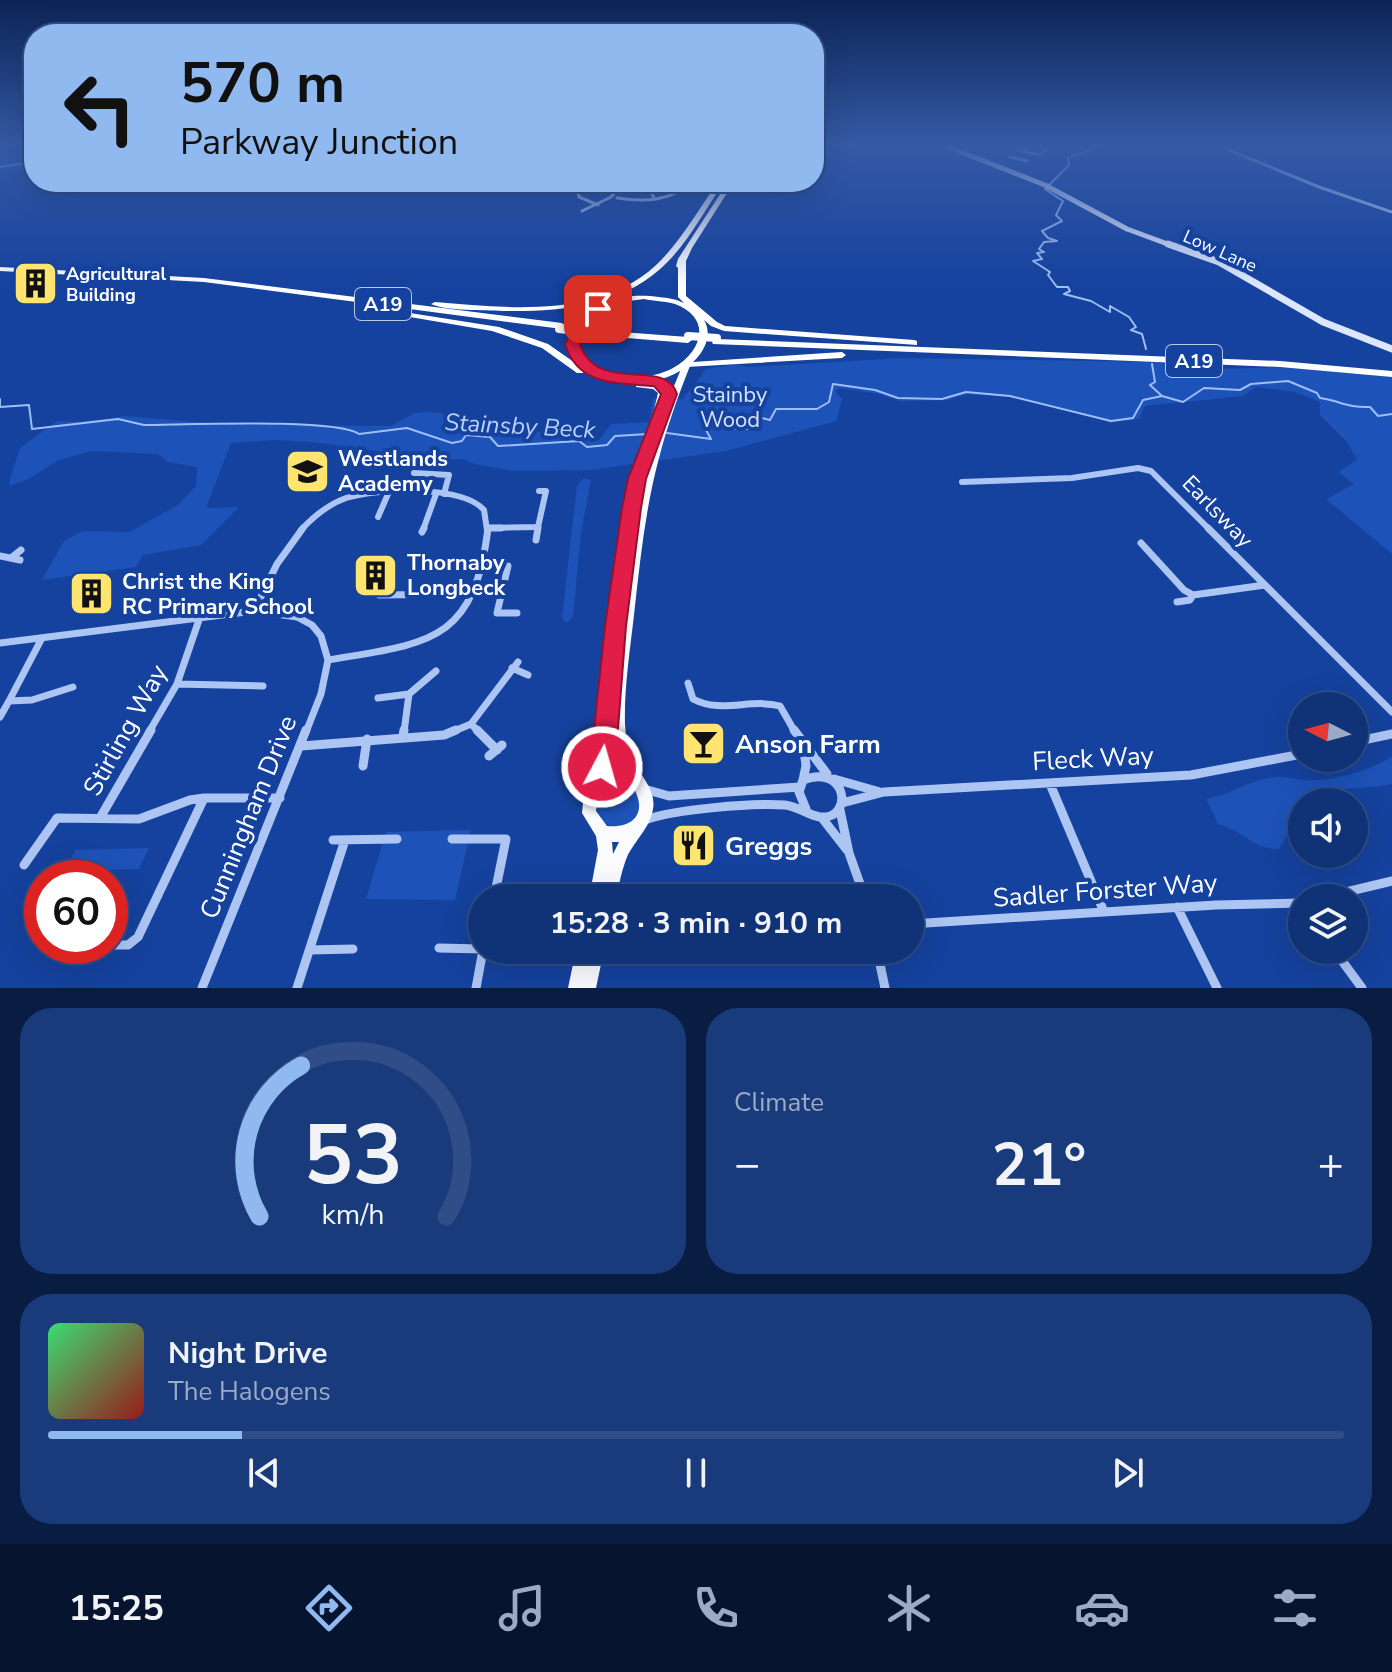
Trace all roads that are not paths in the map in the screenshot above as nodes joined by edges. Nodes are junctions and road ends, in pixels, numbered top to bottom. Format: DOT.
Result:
graph roads {
  1 [pos="578,192"];
  2 [pos="615,192"];
  3 [pos="651,192"];
  4 [pos="680,192"];
  5 [pos="714,192"];
  6 [pos="725,192"];
  7 [pos="1059,192"];
  8 [pos="1334,192"];
  9 [pos="616,198"];
  10 [pos="654,198"];
  11 [pos="598,205"];
  12 [pos="582,211"];
  13 [pos="1392,212"];
  14 [pos="679,243"];
  15 [pos="0,271"];
  16 [pos="204,280"];
  17 [pos="231,287"];
  18 [pos="683,303"];
  19 [pos="435,304"];
  20 [pos="600,308"];
  21 [pos="399,311"];
  22 [pos="457,322"];
  23 [pos="492,328"];
  24 [pos="560,328"];
  25 [pos="716,340"];
  26 [pos="1392,349"];
  27 [pos="1006,350"];
  28 [pos="995,354"];
  29 [pos="578,361"];
  30 [pos="686,366"];
  31 [pos="1392,372"];
  32 [pos="648,379"];
  33 [pos="659,425"];
  34 [pos="651,447"];
  35 [pos="414,473"];
  36 [pos="962,482"];
  37 [pos="539,491"];
  38 [pos="388,494"];
  39 [pos="440,494"];
  40 [pos="378,517"];
  41 [pos="538,527"];
  42 [pos="489,528"];
  43 [pos="422,532"];
  44 [pos="536,540"];
  45 [pos="1141,543"];
  46 [pos="21,550"];
  47 [pos="0,556"];
  48 [pos="11,558"];
  49 [pos="20,560"];
  50 [pos="478,567"];
  51 [pos="1265,585"];
  52 [pos="471,594"];
  53 [pos="379,595"];
  54 [pos="1193,595"];
  55 [pos="1177,602"];
  56 [pos="254,611"];
  57 [pos="517,613"];
  58 [pos="200,617"];
  59 [pos="42,638"];
  60 [pos="0,643"];
  61 [pos="328,660"];
  62 [pos="436,671"];
  63 [pos="528,675"];
  64 [pos="688,683"];
  65 [pos="177,684"];
  66 [pos="263,686"];
  67 [pos="73,687"];
  68 [pos="409,694"];
  69 [pos="378,698"];
  70 [pos="9,701"];
  71 [pos="1392,712"];
  72 [pos="0,717"];
  73 [pos="471,724"];
  74 [pos="1392,734"];
  75 [pos="403,736"];
  76 [pos="367,739"];
  77 [pos="1368,739"];
  78 [pos="301,746"];
  79 [pos="803,746"];
  80 [pos="496,751"];
  81 [pos="1288,757"];
  82 [pos="363,766"];
  83 [pos="831,778"];
  84 [pos="801,784"];
  85 [pos="1050,784"];
  86 [pos="640,786"];
  87 [pos="594,791"];
  88 [pos="884,792"];
  89 [pos="204,798"];
  90 [pos="280,798"];
  91 [pos="841,806"];
  92 [pos="806,809"];
  93 [pos="821,817"];
  94 [pos="100,818"];
  95 [pos="638,826"];
  96 [pos="603,833"];
  97 [pos="397,839"];
  98 [pos="333,840"];
  99 [pos="345,840"];
  100 [pos="459,842"];
  101 [pos="849,853"];
  102 [pos="27,860"];
  103 [pos="1392,881"];
  104 [pos="498,884"];
  105 [pos="600,884"];
  106 [pos="612,884"];
  107 [pos="860,884"];
  108 [pos="1368,887"];
  109 [pos="1288,904"];
  110 [pos="1177,907"];
  111 [pos="1104,912"];
  112 [pos="924,923"];
  113 [pos="128,945"];
  114 [pos="439,948"];
  115 [pos="353,949"];
  116 [pos="468,949"];
  117 [pos="310,950"];
  118 [pos="480,964"];
  119 [pos="581,964"];
  120 [pos="593,964"];
  121 [pos="880,964"];
  122 [pos="1344,964"];
  123 [pos="202,988"];
  124 [pos="297,988"];
  125 [pos="476,988"];
  126 [pos="576,988"];
  127 [pos="588,988"];
  128 [pos="885,988"];
  129 [pos="1217,988"];
  130 [pos="1362,988"];
  1 -- 11 [label="street"];
  2 -- 11 [label="street"];
  3 -- 10 [label="street"];
  4 -- 10 [label="street"];
  5 -- 14 [label="highway"];
  6 -- 18 [label="highway"];
  7 -- 26 [label="main road, Low Lane"];
  8 -- 13 [label="street"];
  9 -- 10 [label="street"];
  11 -- 12 [label="street"];
  14 -- 19 [label="highway"];
  14 -- 20 [label="highway"];
  15 -- 16 [label="highway, A19"];
  15 -- 17 [label="highway, A19"];
  16 -- 19 [label="highway"];
  16 -- 24 [label="highway, A19"];
  17 -- 21 [label="highway, A19"];
  17 -- 22 [label="highway"];
  18 -- 20 [label="highway"];
  18 -- 27 [label="highway"];
  18 -- 30 [label="highway"];
  19 -- 20 [label="highway"];
  20 -- 29 [label="highway"];
  21 -- 22 [label="highway"];
  21 -- 24 [label="highway, A19"];
  22 -- 23 [label="highway"];
  23 -- 29 [label="highway"];
  23 -- 33 [label="highway"];
  24 -- 25 [label="highway, A19, bridge"];
  25 -- 27 [label="highway, A19"];
  25 -- 28 [label="highway, A19"];
  27 -- 31 [label="highway, A19"];
  28 -- 30 [label="highway"];
  28 -- 31 [label="highway, A19"];
  29 -- 32 [label="highway"];
  30 -- 32 [label="highway"];
  30 -- 33 [label="main road"];
  32 -- 33 [label="main road"];
  33 -- 34 [label="main road"];
  34 -- 86 [label="main road"];
  34 -- 87 [label="main road"];
  35 -- 39 [label="street"];
  36 -- 51 [label="street, Earlsway"];
  37 -- 41 [label="street"];
  38 -- 39 [label="street"];
  38 -- 40 [label="street"];
  38 -- 56 [label="street"];
  39 -- 42 [label="street"];
  39 -- 43 [label="street"];
  41 -- 42 [label="street"];
  41 -- 44 [label="street"];
  42 -- 50 [label="street"];
  45 -- 54 [label="street"];
  46 -- 48 [label="street"];
  47 -- 48 [label="street"];
  48 -- 49 [label="street"];
  50 -- 52 [label="street"];
  50 -- 57 [label="street"];
  51 -- 54 [label="street"];
  51 -- 71 [label="street, Earlsway"];
  52 -- 53 [label="street"];
  52 -- 61 [label="street"];
  54 -- 55 [label="street"];
  56 -- 58 [label="street"];
  56 -- 61 [label="street"];
  58 -- 59 [label="street"];
  58 -- 65 [label="street, Stirling Way"];
  59 -- 60 [label="street"];
  59 -- 70 [label="street"];
  61 -- 78 [label="street, Cunningham Drive"];
  62 -- 68 [label="street"];
  63 -- 73 [label="street"];
  64 -- 79 [label="street"];
  65 -- 66 [label="street"];
  65 -- 94 [label="street, Stirling Way"];
  67 -- 70 [label="street"];
  68 -- 69 [label="street"];
  68 -- 75 [label="street"];
  70 -- 72 [label="street"];
  73 -- 75 [label="street"];
  73 -- 80 [label="street"];
  74 -- 77 [label="street"];
  75 -- 76 [label="street"];
  76 -- 78 [label="street"];
  76 -- 82 [label="street"];
  78 -- 90 [label="street, Cunningham Drive"];
  79 -- 83 [label="street"];
  79 -- 84 [label="street"];
  81 -- 85 [label="street, Fleck Way"];
  83 -- 84 [label="street"];
  83 -- 88 [label="street, Fleck Way"];
  83 -- 91 [label="street"];
  84 -- 86 [label="street"];
  84 -- 92 [label="street"];
  85 -- 88 [label="street, Fleck Way"];
  85 -- 111 [label="street"];
  86 -- 87 [label="main road"];
  86 -- 95 [label="main road"];
  87 -- 96 [label="main road"];
  88 -- 91 [label="street, Fleck Way"];
  89 -- 90 [label="street"];
  89 -- 94 [label="street"];
  89 -- 113 [label="street"];
  90 -- 123 [label="street, Cunningham Drive"];
  91 -- 93 [label="street"];
  91 -- 101 [label="street"];
  92 -- 93 [label="street"];
  92 -- 95 [label="street"];
  93 -- 101 [label="street"];
  94 -- 102 [label="street"];
  95 -- 96 [label="main road"];
  95 -- 106 [label="main road"];
  96 -- 105 [label="main road"];
  97 -- 99 [label="street"];
  98 -- 99 [label="street"];
  99 -- 117 [label="street"];
  100 -- 104 [label="street"];
  101 -- 107 [label="street"];
  103 -- 108 [label="street"];
  109 -- 110 [label="street, Sadler Forster Way"];
  110 -- 111 [label="street, Sadler Forster Way"];
  110 -- 129 [label="street"];
  111 -- 112 [label="street, Sadler Forster Way"];
  114 -- 116 [label="street"];
  115 -- 117 [label="street"];
  117 -- 124 [label="street"];
  118 -- 125 [label="street"];
  119 -- 126 [label="main road"];
  120 -- 127 [label="main road"];
  121 -- 128 [label="street"];
  122 -- 130 [label="street"];
}
